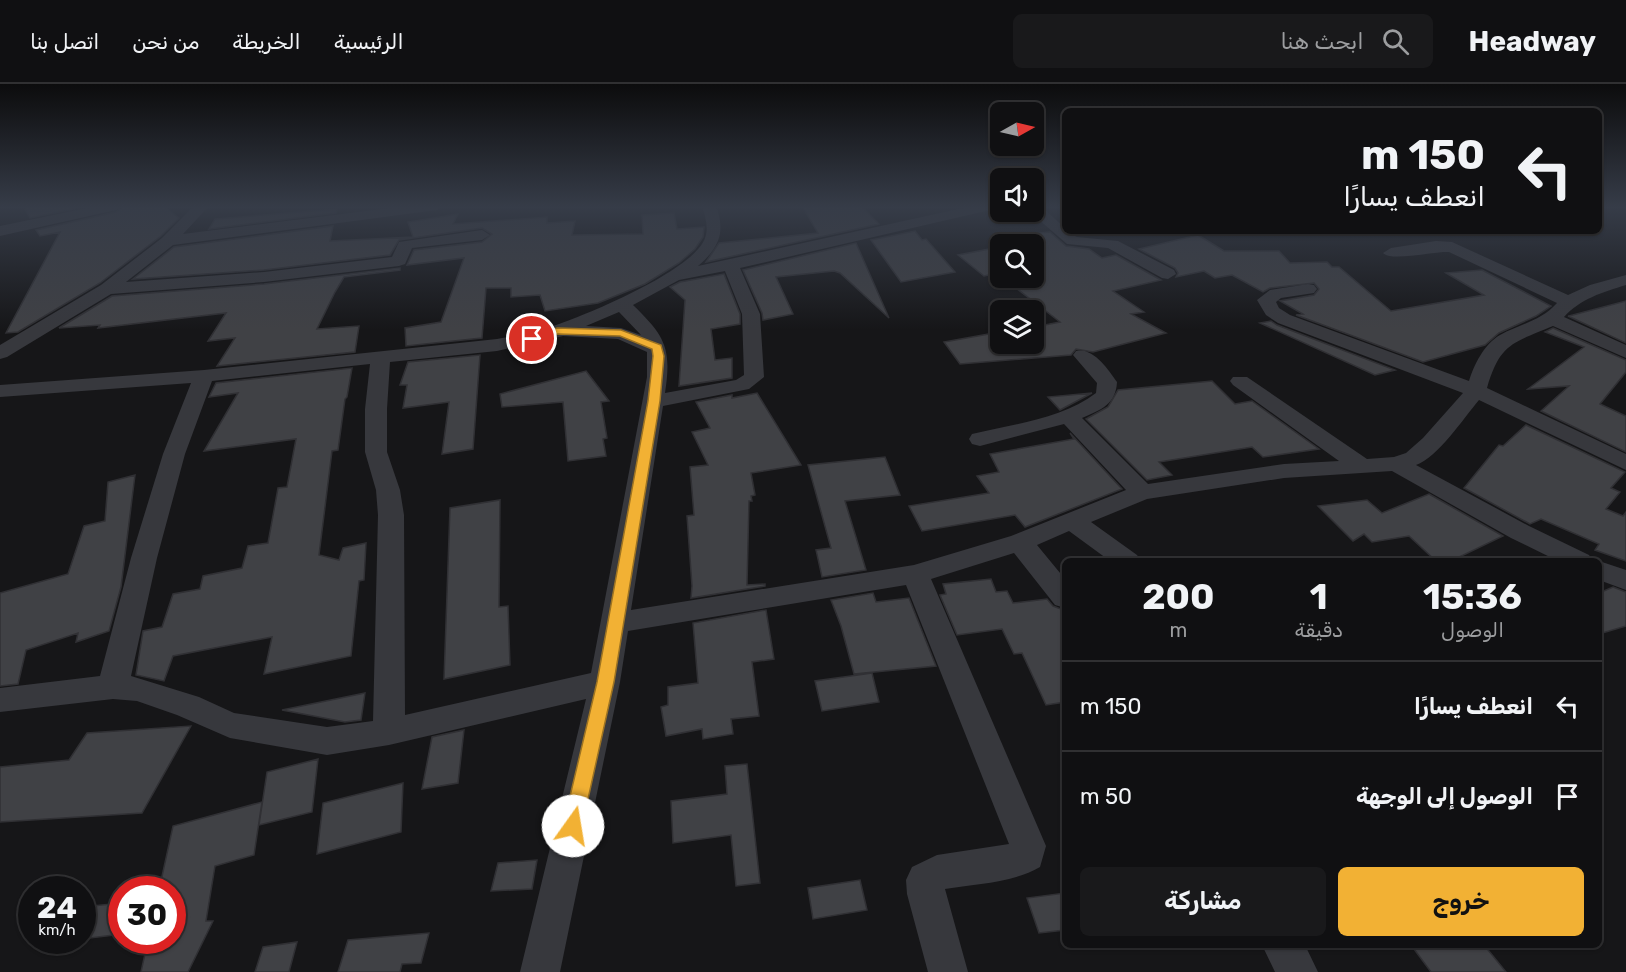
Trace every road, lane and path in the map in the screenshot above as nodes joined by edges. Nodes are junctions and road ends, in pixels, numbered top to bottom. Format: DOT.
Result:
graph roads {
  1 [pos="160,247"];
  2 [pos="404,247"];
  3 [pos="708,247"];
  4 [pos="805,247"];
  5 [pos="1118,247"];
  6 [pos="1427,247"];
  7 [pos="1453,247"];
  8 [pos="1391,253"];
  9 [pos="731,265"];
  10 [pos="1168,274"];
  11 [pos="675,275"];
  12 [pos="1626,280"];
  13 [pos="107,289"];
  14 [pos="1308,289"];
  15 [pos="621,304"];
  16 [pos="1561,311"];
  17 [pos="557,331"];
  18 [pos="657,347"];
  19 [pos="1626,352"];
  20 [pos="0,353"];
  21 [pos="1083,355"];
  22 [pos="381,357"];
  23 [pos="204,376"];
  24 [pos="1240,381"];
  25 [pos="1476,390"];
  26 [pos="0,391"];
  27 [pos="654,401"];
  28 [pos="1068,416"];
  29 [pos="980,440"];
  30 [pos="1626,463"];
  31 [pos="1396,464"];
  32 [pos="1363,467"];
  33 [pos="1142,492"];
  34 [pos="1072,521"];
  35 [pos="1020,542"];
  36 [pos="1124,558"];
  37 [pos="1574,558"];
  38 [pos="915,574"];
  39 [pos="1062,594"];
  40 [pos="615,623"];
  41 [pos="605,682"];
  42 [pos="113,687"];
  43 [pos="0,700"];
  44 [pos="389,732"];
  45 [pos="1284,948"];
  46 [pos="540,972"];
  47 [pos="948,972"];
  48 [pos="1298,972"];
  1 -- 13 [label="street"];
  2 -- 13 [label="street"];
  3 -- 11 [label="street"];
  4 -- 9 [label="street"];
  5 -- 10 [label="street"];
  6 -- 8 [label="street"];
  7 -- 16 [label="street"];
  9 -- 11 [label="street"];
  9 -- 27 [label="street"];
  11 -- 15 [label="street"];
  12 -- 16 [label="street"];
  13 -- 20 [label="street"];
  14 -- 25 [label="street"];
  15 -- 17 [label="street"];
  15 -- 18 [label="street"];
  16 -- 19 [label="street"];
  16 -- 25 [label="street"];
  17 -- 18 [label="street"];
  17 -- 22 [label="street"];
  18 -- 27 [label="street"];
  21 -- 28 [label="street"];
  22 -- 23 [label="street"];
  22 -- 44 [label="street"];
  23 -- 26 [label="street"];
  23 -- 42 [label="street"];
  24 -- 32 [label="street"];
  25 -- 30 [label="street"];
  25 -- 31 [label="street"];
  27 -- 40 [label="street"];
  28 -- 29 [label="street"];
  28 -- 33 [label="street"];
  31 -- 32 [label="street"];
  31 -- 37 [label="street"];
  32 -- 33 [label="street"];
  33 -- 34 [label="street"];
  34 -- 35 [label="street"];
  34 -- 36 [label="street"];
  35 -- 38 [label="street"];
  35 -- 39 [label="street"];
  38 -- 40 [label="street"];
  38 -- 47 [label="street"];
  40 -- 41 [label="street"];
  41 -- 44 [label="street"];
  41 -- 46 [label="street"];
  42 -- 43 [label="street"];
  42 -- 44 [label="street"];
  45 -- 48 [label="street"];
}
